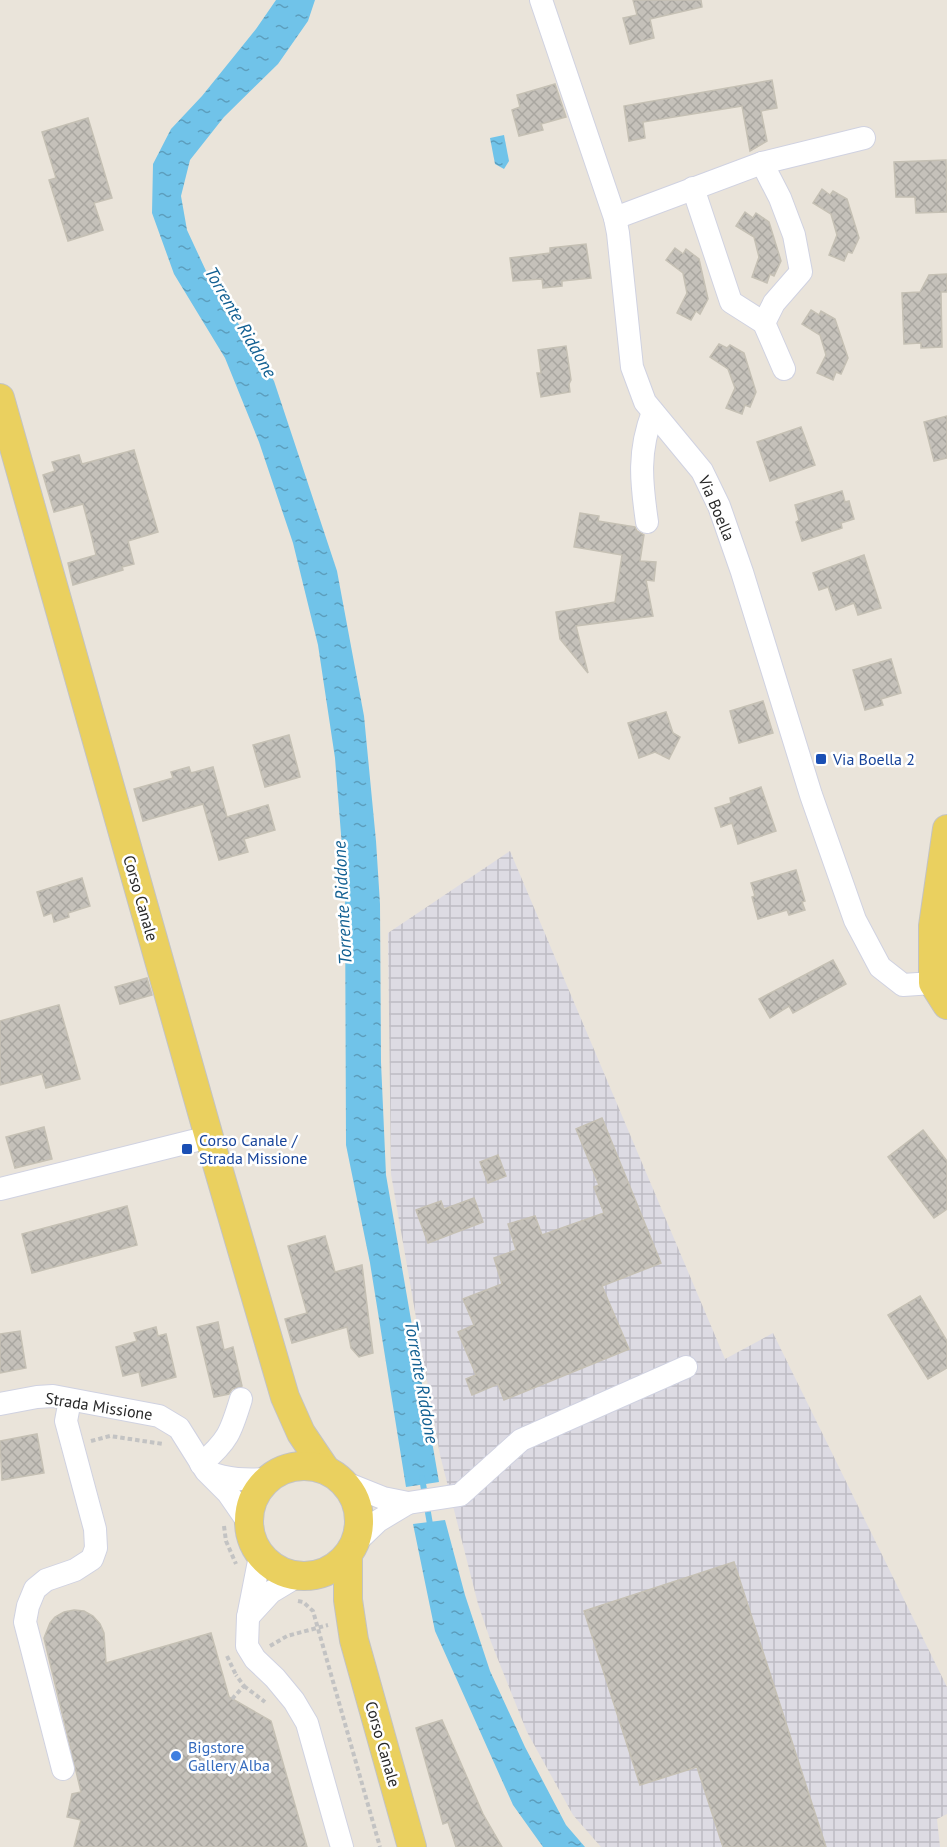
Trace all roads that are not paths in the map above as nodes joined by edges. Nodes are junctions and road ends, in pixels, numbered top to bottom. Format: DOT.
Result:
graph roads {
  1 [pos="541,0"];
  2 [pos="864,138"];
  3 [pos="762,163"];
  4 [pos="693,188"];
  5 [pos="615,218"];
  6 [pos="764,323"];
  7 [pos="784,369"];
  8 [pos="0,398"];
  9 [pos="653,412"];
  10 [pos="647,522"];
  11 [pos="947,829"];
  12 [pos="940,994"];
  13 [pos="208,1137"];
  14 [pos="0,1189"];
  15 [pos="686,1367"];
  16 [pos="285,1397"];
  17 [pos="241,1399"];
  18 [pos="70,1400"];
  19 [pos="0,1404"];
  20 [pos="204,1468"];
  21 [pos="274,1475"];
  22 [pos="334,1476"];
  23 [pos="408,1503"];
  24 [pos="235,1521"];
  25 [pos="352,1549"];
  26 [pos="249,1561"];
  27 [pos="299,1585"];
  28 [pos="248,1617"];
  29 [pos="354,1640"];
  30 [pos="63,1769"];
  31 [pos="342,1847"];
  32 [pos="412,1847"];
  1 -- 5 [label="street, Via Boella"];
  2 -- 3 [label="street"];
  3 -- 4 [label="street"];
  3 -- 6 [label="street"];
  4 -- 5 [label="street"];
  4 -- 6 [label="street"];
  5 -- 9 [label="street, Via Boella"];
  6 -- 7 [label="street"];
  8 -- 13 [label="main road, Corso Canale"];
  9 -- 10 [label="street"];
  9 -- 12 [label="street, Via Boella"];
  11 -- 12 [label="main road"];
  13 -- 14 [label="street"];
  13 -- 16 [label="main road, Corso Canale"];
  15 -- 23 [label="street"];
  16 -- 21 [label="main road, Corso Canale"];
  16 -- 22 [label="main road, Corso Canale"];
  17 -- 20 [label="street"];
  18 -- 19 [label="street, Strada Missione"];
  18 -- 20 [label="street, Strada Missione"];
  18 -- 30 [label="street"];
  20 -- 21 [label="street"];
  20 -- 24 [label="street, Strada Missione"];
  21 -- 22 [label="main road"];
  21 -- 24 [label="main road, Corso Canale"];
  22 -- 23 [label="street"];
  22 -- 25 [label="main road, Corso Canale"];
  23 -- 25 [label="street"];
  24 -- 26 [label="main road"];
  25 -- 27 [label="main road"];
  25 -- 29 [label="main road, Corso Canale"];
  26 -- 27 [label="main road, Corso Canale"];
  26 -- 28 [label="street"];
  27 -- 28 [label="street"];
  27 -- 29 [label="main road, Corso Canale"];
  28 -- 31 [label="street"];
  29 -- 32 [label="main road, Corso Canale"];
}
